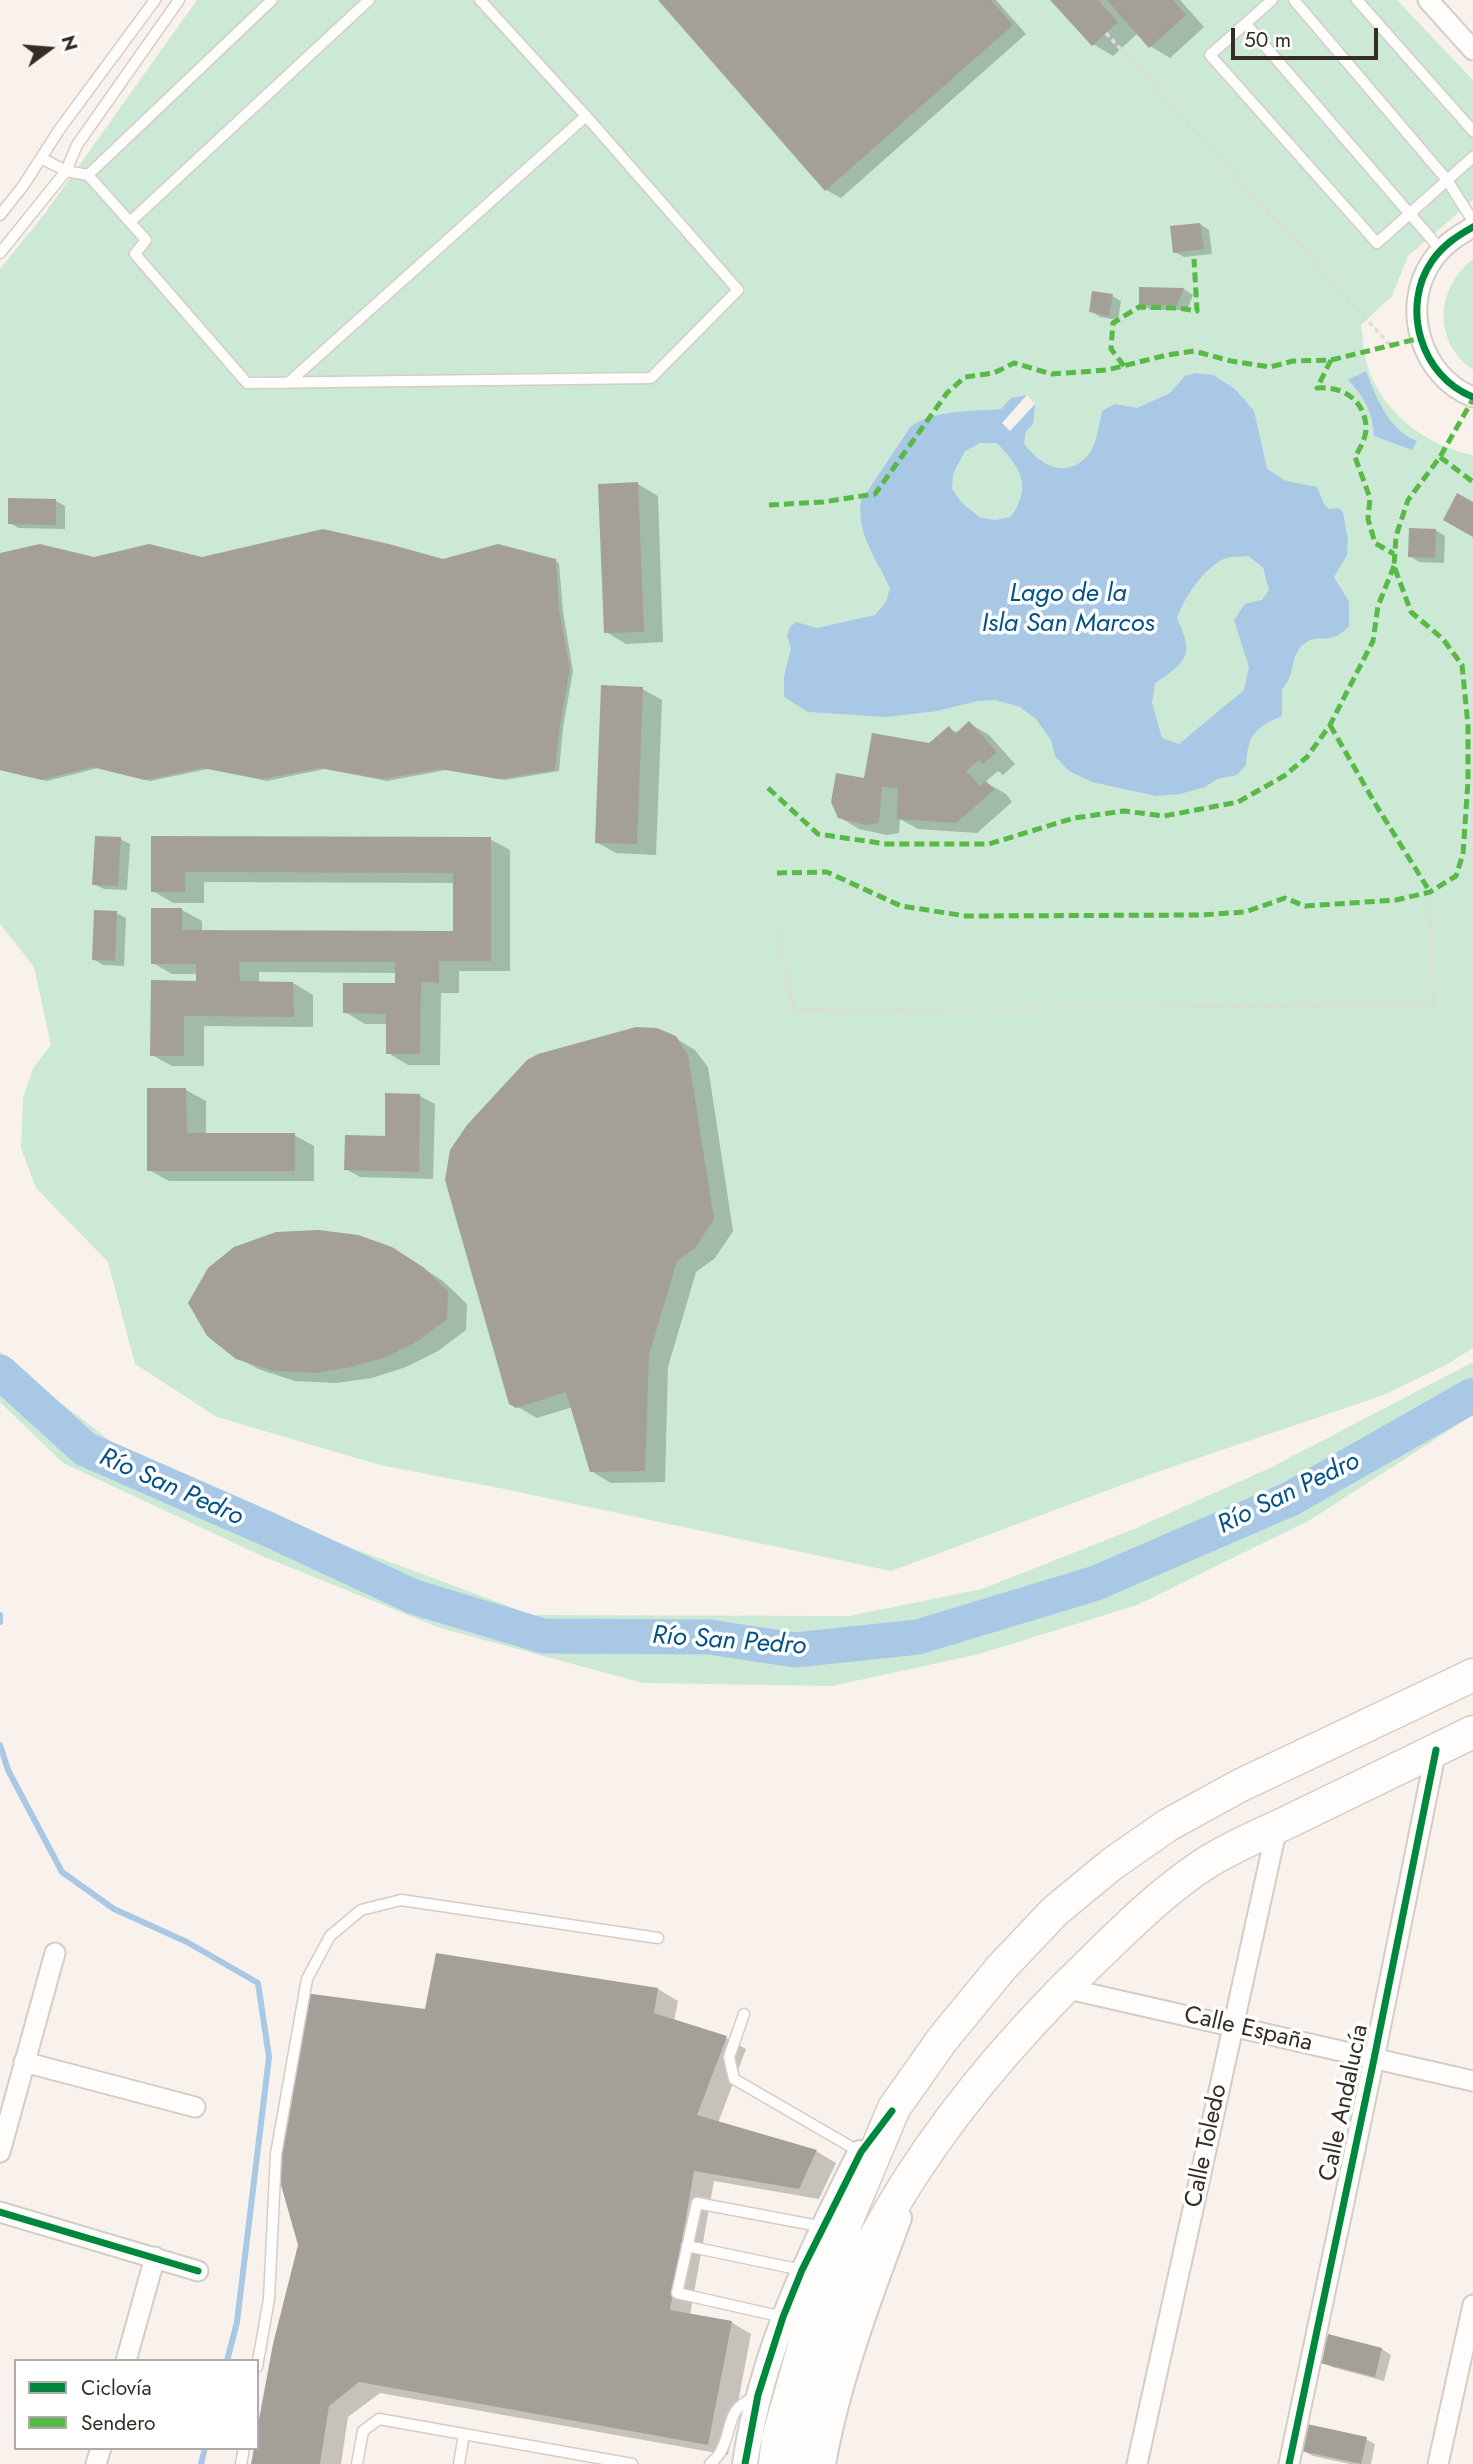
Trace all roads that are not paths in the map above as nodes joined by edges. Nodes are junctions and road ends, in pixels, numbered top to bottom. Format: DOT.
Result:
graph roads {
  1 [pos="155,0"];
  2 [pos="179,0"];
  3 [pos="272,0"];
  4 [pos="369,0"];
  5 [pos="480,0"];
  6 [pos="1272,0"];
  7 [pos="1294,0"];
  8 [pos="1357,0"];
  9 [pos="1428,0"];
  10 [pos="1246,24"];
  11 [pos="1473,50"];
  12 [pos="586,116"];
  13 [pos="1473,131"];
  14 [pos="1473,157"];
  15 [pos="41,158"];
  16 [pos="66,171"];
  17 [pos="88,175"];
  18 [pos="1447,180"];
  19 [pos="1409,214"];
  20 [pos="0,215"];
  21 [pos="1473,221"];
  22 [pos="130,222"];
  23 [pos="1473,226"];
  24 [pos="1441,250"];
  25 [pos="0,253"];
  26 [pos="288,383"];
  27 [pos="1473,397"];
  28 [pos="1473,1675"];
  29 [pos="1473,1732"];
  30 [pos="1436,1750"];
  31 [pos="1277,1828"];
  32 [pos="658,1938"];
  33 [pos="55,1952"];
  34 [pos="1064,1988"];
  35 [pos="744,2014"];
  36 [pos="1233,2027"];
  37 [pos="1374,2059"];
  38 [pos="24,2062"];
  39 [pos="1473,2081"];
  40 [pos="195,2107"];
  41 [pos="892,2111"];
  42 [pos="0,2152"];
  43 [pos="860,2152"];
  44 [pos="922,2157"];
  45 [pos="0,2211"];
  46 [pos="836,2223"];
  47 [pos="687,2246"];
  48 [pos="155,2257"];
  49 [pos="802,2270"];
  50 [pos="198,2271"];
  51 [pos="1473,2305"];
  52 [pos="783,2317"];
  53 [pos="126,2359"];
  54 [pos="258,2359"];
  55 [pos="758,2395"];
  56 [pos="464,2434"];
  57 [pos="597,2461"];
  58 [pos="357,2464"];
  59 [pos="459,2464"];
  60 [pos="632,2464"];
  61 [pos="710,2464"];
  62 [pos="744,2464"];
  63 [pos="775,2464"];
  64 [pos="797,2464"];
  65 [pos="823,2464"];
  66 [pos="1137,2464"];
  67 [pos="1289,2464"];
  68 [pos="1438,2464"];
  1 -- 15 [label="lane"];
  2 -- 16 [label="lane"];
  3 -- 17 [label="lane"];
  4 -- 22 [label="lane"];
  5 -- 12 [label="lane"];
  6 -- 10 [label="lane"];
  7 -- 18 [label="lane"];
  8 -- 13 [label="lane"];
  9 -- 11 [label="street"];
  10 -- 19 [label="lane"];
  10 -- 19 [label="lane"];
  12 -- 26 [label="lane"];
  12 -- 26 [label="lane"];
  14 -- 18 [label="lane"];
  15 -- 16 [label="lane"];
  15 -- 20 [label="lane"];
  16 -- 17 [label="lane"];
  16 -- 25 [label="lane"];
  17 -- 22 [label="lane"];
  18 -- 19 [label="lane"];
  18 -- 21 [label="lane"];
  19 -- 24 [label="lane"];
  22 -- 26 [label="lane"];
  23 -- 24 [label="street"];
  24 -- 27 [label="street"];
  28 -- 41 [label="main road"];
  29 -- 30 [label="main road"];
  30 -- 31 [label="main road"];
  30 -- 37 [label="street, Calle Andalucía"];
  31 -- 34 [label="main road"];
  31 -- 36 [label="street, Calle Toledo"];
  32 -- 54 [label="lane"];
  33 -- 38 [label="street"];
  34 -- 36 [label="street, Calle España"];
  34 -- 44 [label="main road"];
  35 -- 43 [label="lane"];
  36 -- 37 [label="street, Calle España"];
  36 -- 66 [label="street, Calle Toledo"];
  37 -- 39 [label="street, Calle España"];
  37 -- 67 [label="street, Calle Andalucía"];
  38 -- 40 [label="street"];
  38 -- 42 [label="street"];
  41 -- 43 [label="street"];
  41 -- 46 [label="main road"];
  43 -- 46 [label="street"];
  44 -- 64 [label="main road"];
  44 -- 65 [label="street"];
  45 -- 48 [label="street"];
  46 -- 47 [label="lane"];
  46 -- 49 [label="street"];
  46 -- 63 [label="main road"];
  47 -- 49 [label="lane"];
  47 -- 52 [label="lane"];
  48 -- 50 [label="street"];
  48 -- 53 [label="street"];
  49 -- 52 [label="street"];
  51 -- 68 [label="street"];
  52 -- 55 [label="street"];
  55 -- 61 [label="lane"];
  55 -- 62 [label="street"];
  56 -- 57 [label="lane"];
  56 -- 58 [label="lane"];
  56 -- 59 [label="lane"];
  57 -- 60 [label="lane"];
}
